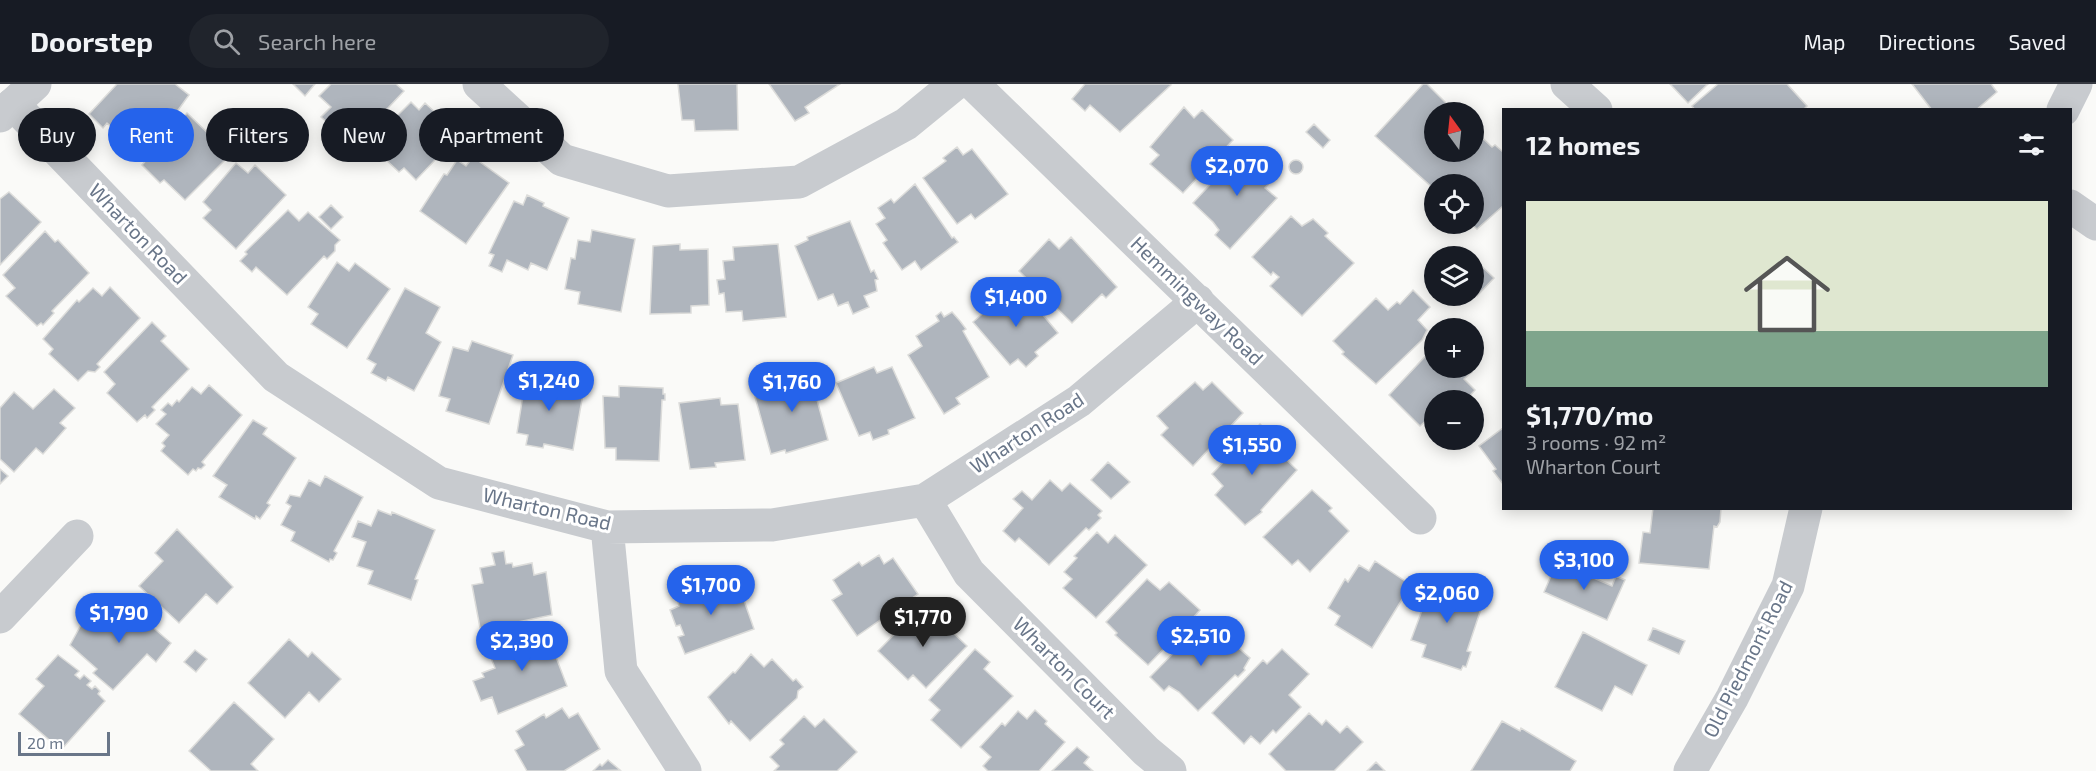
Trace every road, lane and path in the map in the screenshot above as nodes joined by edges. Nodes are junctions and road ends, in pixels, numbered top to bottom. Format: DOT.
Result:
graph roads {
  1 [pos="479,84"];
  2 [pos="955,84"];
  3 [pos="973,84"];
  4 [pos="1567,84"];
  5 [pos="2076,84"];
  6 [pos="16,101"];
  7 [pos="1594,108"];
  8 [pos="2064,108"];
  9 [pos="2072,207"];
  10 [pos="2096,224"];
  11 [pos="1198,300"];
  12 [pos="925,500"];
  13 [pos="1806,510"];
  14 [pos="1420,518"];
  15 [pos="607,527"];
  16 [pos="77,536"];
  17 [pos="0,617"];
  18 [pos="686,771"];
  19 [pos="1170,771"];
  20 [pos="1690,771"];
  1 -- 2 [label="street"];
  3 -- 11 [label="street, Hemmingway Road"];
  4 -- 7 [label="street"];
  5 -- 8 [label="street"];
  6 -- 15 [label="street, Wharton Road"];
  9 -- 10 [label="street"];
  11 -- 12 [label="street, Wharton Road"];
  11 -- 14 [label="street, Hemmingway Road"];
  12 -- 15 [label="street, Wharton Road"];
  12 -- 19 [label="street, Wharton Court"];
  13 -- 20 [label="street, Old Piedmont Road"];
  15 -- 18 [label="street"];
  16 -- 17 [label="street"];
}
